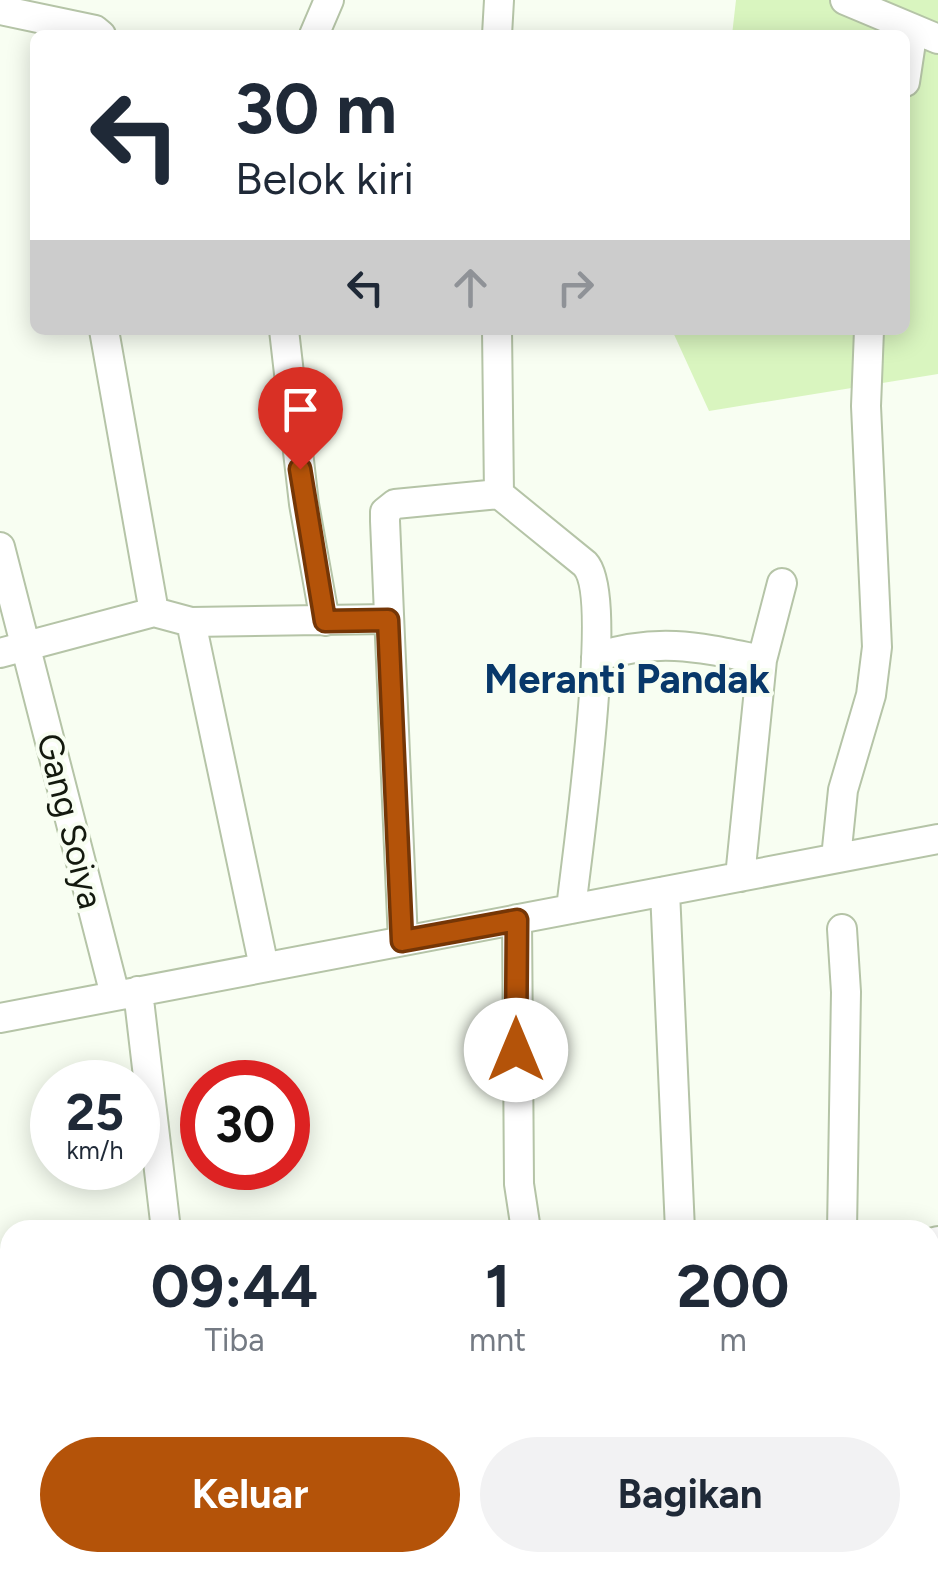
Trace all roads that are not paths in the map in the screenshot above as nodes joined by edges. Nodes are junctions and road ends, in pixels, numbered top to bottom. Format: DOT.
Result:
graph roads {
  1 [pos="329,0"];
  2 [pos="499,0"];
  3 [pos="845,0"];
  4 [pos="0,10"];
  5 [pos="96,30"];
  6 [pos="316,30"];
  7 [pos="496,30"];
  8 [pos="925,34"];
  9 [pos="910,70"];
  10 [pos="105,335"];
  11 [pos="285,335"];
  12 [pos="497,335"];
  13 [pos="869,335"];
  14 [pos="499,494"];
  15 [pos="0,548"];
  16 [pos="782,583"];
  17 [pos="154,612"];
  18 [pos="388,620"];
  19 [pos="325,621"];
  20 [pos="191,622"];
  21 [pos="12,650"];
  22 [pos="596,657"];
  23 [pos="762,660"];
  24 [pos="938,840"];
  25 [pos="836,858"];
  26 [pos="740,877"];
  27 [pos="665,891"];
  28 [pos="571,909"];
  29 [pos="517,920"];
  30 [pos="842,929"];
  31 [pos="402,941"];
  32 [pos="264,967"];
  33 [pos="127,993"];
  34 [pos="0,1018"];
  35 [pos="164,1220"];
  36 [pos="525,1220"];
  37 [pos="680,1220"];
  38 [pos="842,1220"];
  1 -- 6 [label="street"];
  2 -- 7 [label="street"];
  3 -- 8 [label="street"];
  4 -- 5 [label="street"];
  8 -- 9 [label="street"];
  10 -- 17 [label="street"];
  11 -- 19 [label="street"];
  12 -- 14 [label="street"];
  13 -- 25 [label="street"];
  14 -- 18 [label="street"];
  14 -- 22 [label="street"];
  15 -- 21 [label="street, Gang Soiya"];
  16 -- 23 [label="street"];
  17 -- 20 [label="street"];
  17 -- 21 [label="street"];
  18 -- 19 [label="street"];
  18 -- 31 [label="street"];
  19 -- 20 [label="street"];
  20 -- 32 [label="street"];
  21 -- 33 [label="street, Gang Soiya"];
  22 -- 23 [label="street"];
  22 -- 28 [label="street"];
  23 -- 26 [label="street"];
  24 -- 25 [label="street"];
  25 -- 26 [label="street"];
  26 -- 27 [label="street"];
  27 -- 28 [label="street"];
  27 -- 37 [label="street"];
  28 -- 29 [label="street"];
  29 -- 31 [label="street"];
  29 -- 36 [label="street"];
  30 -- 38 [label="street"];
  31 -- 32 [label="street"];
  32 -- 33 [label="street"];
  33 -- 34 [label="street"];
  33 -- 35 [label="street, Gang Soiya"];
}
